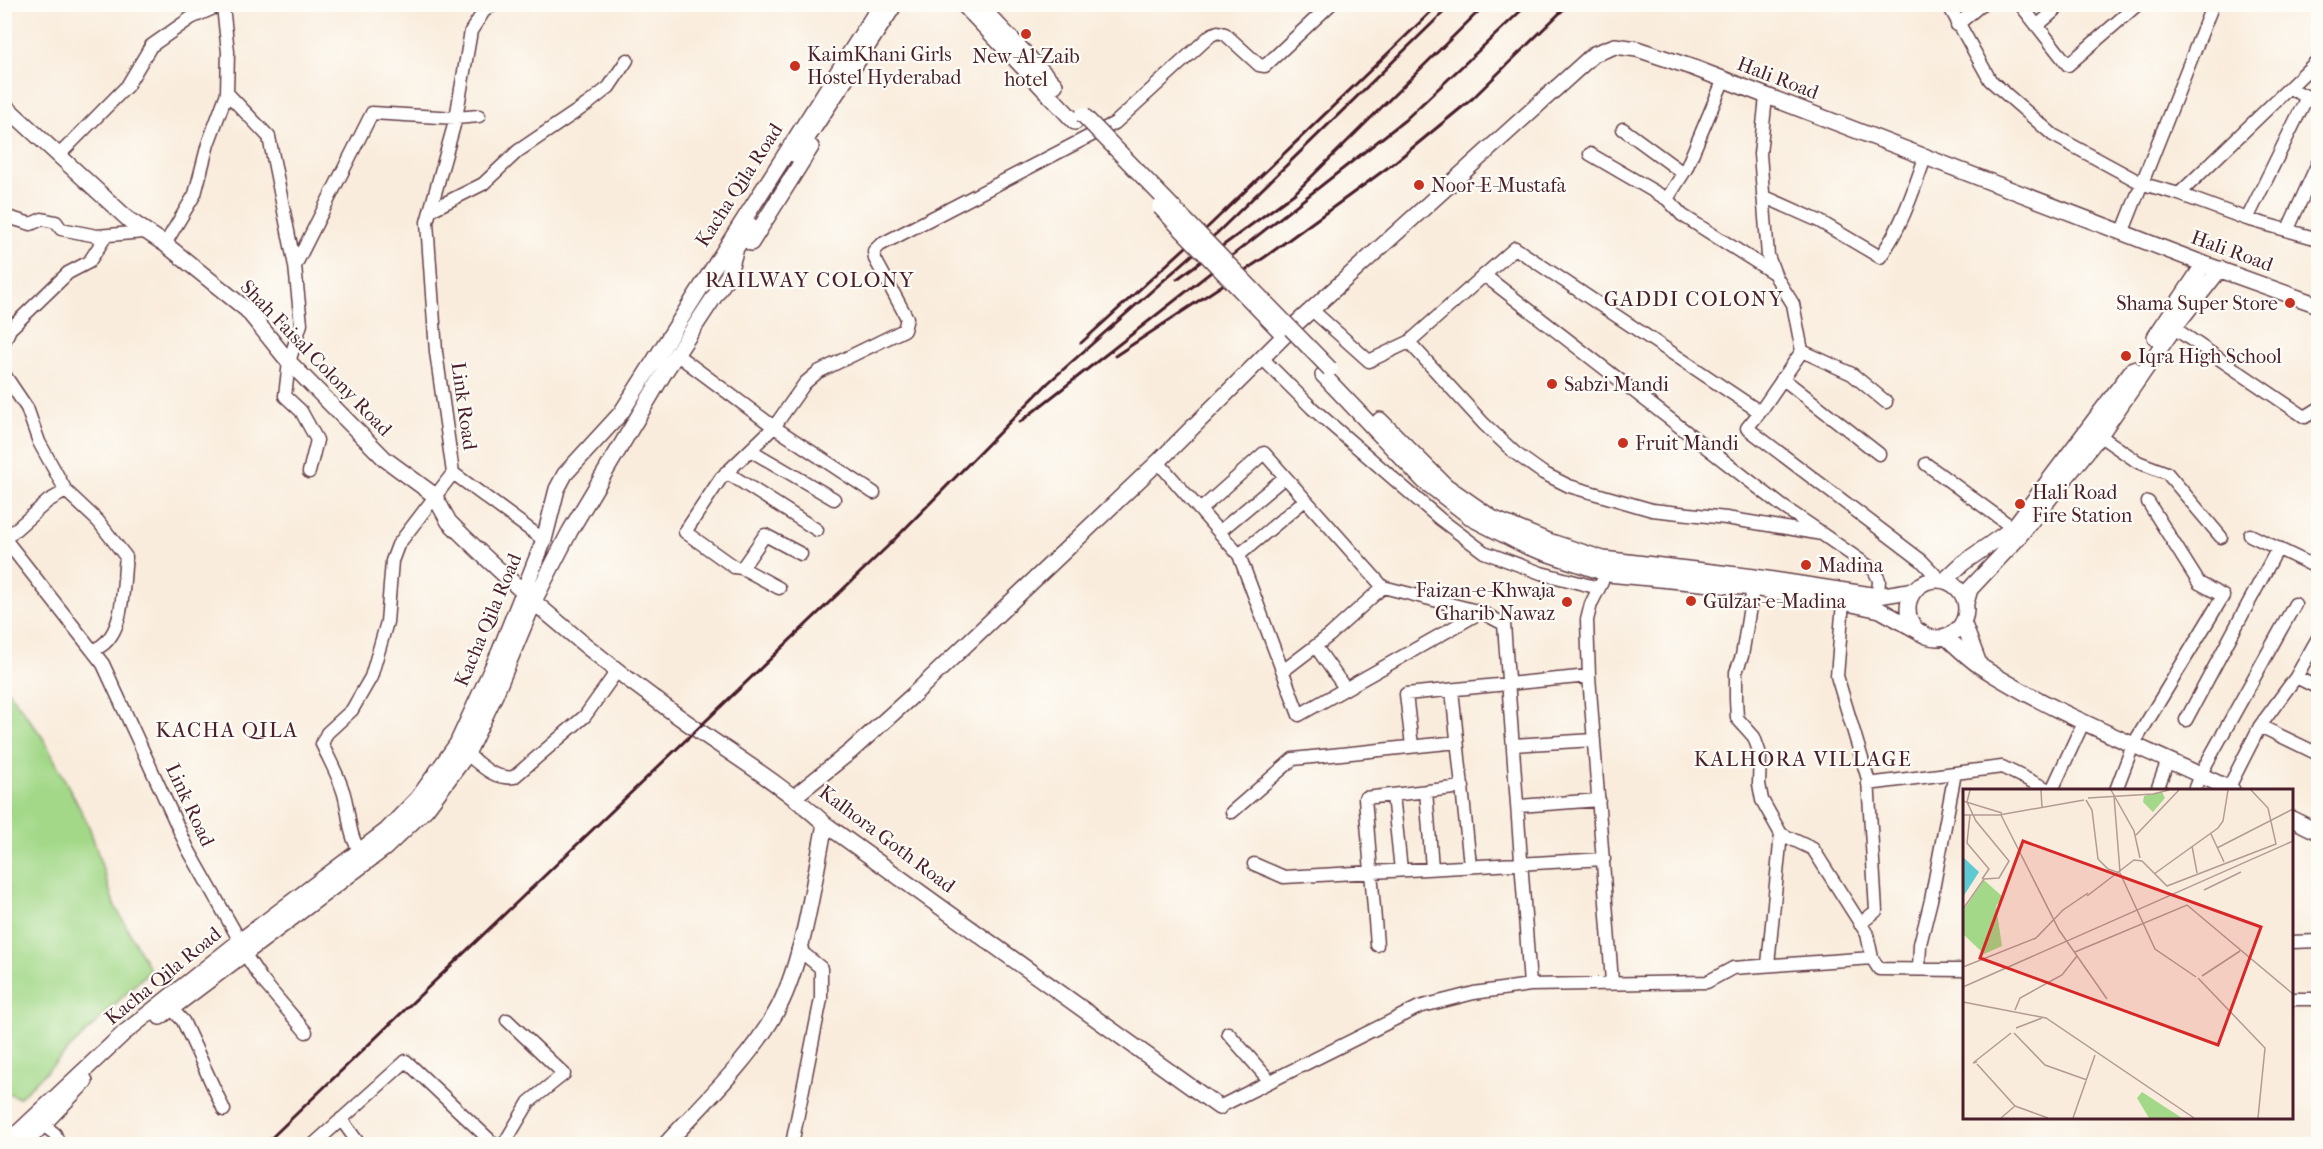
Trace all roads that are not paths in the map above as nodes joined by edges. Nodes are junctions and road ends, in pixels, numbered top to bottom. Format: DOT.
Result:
graph roads {
  1 [pos="494,4"];
  2 [pos="866,4"];
  3 [pos="881,4"];
  4 [pos="895,4"];
  5 [pos="906,4"];
  6 [pos="963,4"];
  7 [pos="978,4"];
  8 [pos="1331,4"];
  9 [pos="1948,4"];
  10 [pos="1982,4"];
  11 [pos="2020,4"];
  12 [pos="2062,4"];
  13 [pos="2138,4"];
  14 [pos="2213,4"];
  15 [pos="223,5"];
  16 [pos="1957,24"];
  17 [pos="2037,26"];
  18 [pos="852,48"];
  19 [pos="627,60"];
  20 [pos="2319,60"];
  21 [pos="1724,79"];
  22 [pos="2289,88"];
  23 [pos="227,93"];
  24 [pos="1766,97"];
  25 [pos="2313,99"];
  26 [pos="4,105"];
  27 [pos="479,116"];
  28 [pos="456,118"];
  29 [pos="1079,118"];
  30 [pos="1623,129"];
  31 [pos="1590,154"];
  32 [pos="59,155"];
  33 [pos="1926,155"];
  34 [pos="2319,163"];
  35 [pos="1683,173"];
  36 [pos="2143,184"];
  37 [pos="2179,194"];
  38 [pos="1763,196"];
  39 [pos="1667,199"];
  40 [pos="433,209"];
  41 [pos="4,216"];
  42 [pos="2247,219"];
  43 [pos="2288,229"];
  44 [pos="2122,231"];
  45 [pos="144,232"];
  46 [pos="106,236"];
  47 [pos="2319,239"];
  48 [pos="740,242"];
  49 [pos="165,244"];
  50 [pos="2204,264"];
  51 [pos="295,266"];
  52 [pos="711,269"];
  53 [pos="2220,269"];
  54 [pos="1775,274"];
  55 [pos="1484,275"];
  56 [pos="728,276"];
  57 [pos="2319,305"];
  58 [pos="1312,310"];
  59 [pos="2174,328"];
  60 [pos="4,342"];
  61 [pos="1409,342"];
  62 [pos="1802,351"];
  63 [pos="676,354"];
  64 [pos="1262,358"];
  65 [pos="289,362"];
  66 [pos="1327,372"];
  67 [pos="4,374"];
  68 [pos="1782,378"];
  69 [pos="1886,402"];
  70 [pos="2319,409"];
  71 [pos="1760,412"];
  72 [pos="774,427"];
  73 [pos="2094,432"];
  74 [pos="750,450"];
  75 [pos="1879,454"];
  76 [pos="1158,462"];
  77 [pos="1926,464"];
  78 [pos="309,472"];
  79 [pos="726,472"];
  80 [pos="453,473"];
  81 [pos="1285,477"];
  82 [pos="66,491"];
  83 [pos="874,493"];
  84 [pos="434,495"];
  85 [pos="834,499"];
  86 [pos="1305,500"];
  87 [pos="2148,502"];
  88 [pos="1200,510"];
  89 [pos="550,523"];
  90 [pos="2013,528"];
  91 [pos="817,530"];
  92 [pos="570,531"];
  93 [pos="1220,531"];
  94 [pos="1822,534"];
  95 [pos="2250,535"];
  96 [pos="2221,537"];
  97 [pos="5,539"];
  98 [pos="544,540"];
  99 [pos="2278,548"];
  100 [pos="801,554"];
  101 [pos="1239,555"];
  102 [pos="742,568"];
  103 [pos="2319,568"];
  104 [pos="1608,574"];
  105 [pos="1942,580"];
  106 [pos="1383,587"];
  107 [pos="779,588"];
  108 [pos="1599,588"];
  109 [pos="1753,588"];
  110 [pos="1915,590"];
  111 [pos="529,595"];
  112 [pos="1878,596"];
  113 [pos="1843,602"];
  114 [pos="1966,603"];
  115 [pos="2295,604"];
  116 [pos="1481,612"];
  117 [pos="1963,622"];
  118 [pos="1922,633"];
  119 [pos="1945,636"];
  120 [pos="2319,638"];
  121 [pos="1316,647"];
  122 [pos="93,650"];
  123 [pos="1979,665"];
  124 [pos="617,671"];
  125 [pos="1283,672"];
  126 [pos="1589,676"];
  127 [pos="2296,677"];
  128 [pos="1509,684"];
  129 [pos="1345,688"];
  130 [pos="2319,688"];
  131 [pos="1452,690"];
  132 [pos="2186,720"];
  133 [pos="2083,723"];
  134 [pos="2260,726"];
  135 [pos="1594,740"];
  136 [pos="1457,742"];
  137 [pos="1514,745"];
  138 [pos="2133,745"];
  139 [pos="1412,746"];
  140 [pos="467,754"];
  141 [pos="2319,754"];
  142 [pos="2168,760"];
  143 [pos="1955,773"];
  144 [pos="2200,775"];
  145 [pos="1868,784"];
  146 [pos="1463,787"];
  147 [pos="2048,789"];
  148 [pos="2050,789"];
  149 [pos="2116,789"];
  150 [pos="2157,789"];
  151 [pos="2194,789"];
  152 [pos="2228,789"];
  153 [pos="2230,789"];
  154 [pos="1426,791"];
  155 [pos="1394,795"];
  156 [pos="795,796"];
  157 [pos="1599,800"];
  158 [pos="1518,806"];
  159 [pos="1233,812"];
  160 [pos="2293,819"];
  161 [pos="825,824"];
  162 [pos="2319,832"];
  163 [pos="1780,834"];
  164 [pos="360,851"];
  165 [pos="1604,859"];
  166 [pos="1522,862"];
  167 [pos="1254,864"];
  168 [pos="1470,865"];
  169 [pos="1432,868"];
  170 [pos="1401,870"];
  171 [pos="1371,872"];
  172 [pos="1860,924"];
  173 [pos="2319,941"];
  174 [pos="2293,942"];
  175 [pos="1377,945"];
  176 [pos="242,947"];
  177 [pos="798,949"];
  178 [pos="1872,958"];
  179 [pos="1768,964"];
  180 [pos="1920,969"];
  181 [pos="1963,970"];
  182 [pos="1612,982"];
  183 [pos="1530,985"];
  184 [pos="2293,999"];
  185 [pos="2319,999"];
  186 [pos="171,1008"];
  187 [pos="507,1020"];
  188 [pos="306,1032"];
  189 [pos="1228,1033"];
  190 [pos="1269,1080"];
  191 [pos="1219,1107"];
  192 [pos="224,1110"];
  193 [pos="341,1119"];
  194 [pos="38,1121"];
  195 [pos="6,1144"];
  196 [pos="24,1144"];
  197 [pos="59,1144"];
  198 [pos="314,1144"];
  199 [pos="359,1144"];
  200 [pos="494,1144"];
  201 [pos="504,1144"];
  202 [pos="666,1144"];
  203 [pos="792,1144"];
  1 -- 28 [label="street, Link Road"];
  2 -- 18 [label="street"];
  3 -- 18 [label="street, Kacha Qila Road"];
  4 -- 48 [label="street"];
  5 -- 56 [label="street, Kacha Qila Road"];
  6 -- 29 [label="street"];
  7 -- 29 [label="street"];
  8 -- 72 [label="street"];
  9 -- 16 [label="street"];
  10 -- 16 [label="street"];
  11 -- 17 [label="street"];
  12 -- 17 [label="street"];
  13 -- 17 [label="street"];
  14 -- 36 [label="street"];
  15 -- 23 [label="street"];
  15 -- 32 [label="street"];
  16 -- 36 [label="street"];
  18 -- 52 [label="street, Kacha Qila Road"];
  19 -- 40 [label="street"];
  20 -- 22 [label="street"];
  21 -- 24 [label="street, Hali Road"];
  21 -- 35 [label="street"];
  21 -- 58 [label="street, Hali Road"];
  22 -- 25 [label="street"];
  22 -- 37 [label="street"];
  23 -- 49 [label="street"];
  23 -- 51 [label="street"];
  24 -- 33 [label="street, Hali Road"];
  24 -- 38 [label="street"];
  25 -- 42 [label="street"];
  26 -- 32 [label="street, Shah Faisal Colony Road"];
  27 -- 28 [label="street"];
  28 -- 40 [label="street, Link Road"];
  28 -- 51 [label="street"];
  29 -- 66 [label="street, bridge"];
  30 -- 35 [label="street"];
  31 -- 39 [label="street"];
  32 -- 45 [label="street, Shah Faisal Colony Road"];
  33 -- 38 [label="street"];
  33 -- 44 [label="street, Hali Road"];
  34 -- 43 [label="street"];
  35 -- 39 [label="street"];
  36 -- 37 [label="street"];
  36 -- 44 [label="street"];
  37 -- 42 [label="street"];
  38 -- 54 [label="street"];
  39 -- 54 [label="street"];
  40 -- 80 [label="street, Link Road"];
  41 -- 46 [label="street"];
  42 -- 43 [label="street"];
  43 -- 47 [label="street"];
  44 -- 50 [label="street, Hali Road"];
  45 -- 46 [label="street"];
  45 -- 49 [label="street, Shah Faisal Colony Road"];
  46 -- 60 [label="street"];
  48 -- 52 [label="street"];
  48 -- 56 [label="street"];
  49 -- 65 [label="street, Shah Faisal Colony Road"];
  50 -- 53 [label="street, Hali Road"];
  50 -- 73 [label="street"];
  51 -- 65 [label="street"];
  52 -- 89 [label="street, Kacha Qila Road"];
  53 -- 57 [label="street, Hali Road"];
  53 -- 59 [label="street"];
  54 -- 62 [label="street"];
  55 -- 61 [label="street"];
  55 -- 71 [label="street"];
  55 -- 94 [label="street"];
  56 -- 63 [label="street, Kacha Qila Road"];
  58 -- 61 [label="street"];
  58 -- 64 [label="street, Hali Road"];
  59 -- 70 [label="street"];
  59 -- 73 [label="street"];
  61 -- 94 [label="street"];
  62 -- 68 [label="street"];
  62 -- 69 [label="street"];
  63 -- 72 [label="street"];
  63 -- 92 [label="street, Kacha Qila Road"];
  64 -- 76 [label="street, Hali Road"];
  64 -- 108 [label="street"];
  65 -- 78 [label="street"];
  65 -- 84 [label="street, Shah Faisal Colony Road"];
  66 -- 104 [label="street"];
  66 -- 112 [label="street"];
  67 -- 82 [label="street"];
  68 -- 71 [label="street"];
  68 -- 75 [label="street"];
  71 -- 105 [label="street"];
  72 -- 74 [label="street"];
  72 -- 83 [label="street"];
  73 -- 90 [label="street"];
  73 -- 96 [label="street"];
  73 -- 114 [label="street"];
  74 -- 79 [label="street"];
  74 -- 85 [label="street"];
  76 -- 88 [label="street"];
  76 -- 156 [label="street, Hali Road"];
  77 -- 90 [label="street"];
  79 -- 91 [label="street"];
  79 -- 102 [label="street"];
  80 -- 84 [label="street, Link Road"];
  80 -- 98 [label="street"];
  81 -- 86 [label="street"];
  81 -- 88 [label="street"];
  81 -- 93 [label="street"];
  82 -- 97 [label="street"];
  82 -- 122 [label="street"];
  84 -- 111 [label="street, Shah Faisal Colony Road"];
  84 -- 164 [label="street, Link Road"];
  86 -- 101 [label="street"];
  86 -- 106 [label="street"];
  87 -- 138 [label="street"];
  88 -- 93 [label="street"];
  89 -- 92 [label="street"];
  89 -- 98 [label="street, Kacha Qila Road"];
  90 -- 105 [label="street"];
  92 -- 111 [label="street, Kacha Qila Road"];
  93 -- 101 [label="street"];
  94 -- 112 [label="street"];
  95 -- 99 [label="street"];
  97 -- 122 [label="street, Link Road"];
  98 -- 111 [label="street, Kacha Qila Road"];
  99 -- 103 [label="street"];
  99 -- 132 [label="street"];
  100 -- 102 [label="street"];
  101 -- 125 [label="street"];
  102 -- 107 [label="street"];
  104 -- 108 [label="street"];
  104 -- 109 [label="street"];
  105 -- 110 [label="street"];
  105 -- 114 [label="street"];
  106 -- 116 [label="street"];
  106 -- 121 [label="street"];
  108 -- 126 [label="street"];
  109 -- 113 [label="street"];
  109 -- 163 [label="street"];
  110 -- 112 [label="street"];
  110 -- 118 [label="street"];
  111 -- 124 [label="street, Kalhora Goth Road"];
  111 -- 140 [label="street, Kacha Qila Road"];
  111 -- 164 [label="street, Kacha Qila Road"];
  113 -- 118 [label="street"];
  113 -- 145 [label="street"];
  114 -- 117 [label="street"];
  115 -- 144 [label="street"];
  116 -- 128 [label="street"];
  116 -- 129 [label="street"];
  117 -- 119 [label="street"];
  117 -- 123 [label="street"];
  118 -- 119 [label="street"];
  119 -- 123 [label="street"];
  120 -- 127 [label="street"];
  121 -- 125 [label="street"];
  121 -- 129 [label="street"];
  122 -- 176 [label="street, Link Road"];
  123 -- 133 [label="street"];
  124 -- 140 [label="street"];
  124 -- 156 [label="street, Kalhora Goth Road"];
  125 -- 129 [label="street"];
  126 -- 128 [label="street"];
  126 -- 135 [label="street"];
  127 -- 130 [label="street"];
  127 -- 134 [label="street"];
  128 -- 131 [label="street"];
  128 -- 137 [label="street"];
  131 -- 136 [label="street"];
  131 -- 139 [label="street"];
  133 -- 138 [label="street"];
  133 -- 148 [label="street"];
  134 -- 141 [label="street"];
  134 -- 153 [label="street"];
  135 -- 137 [label="street"];
  135 -- 157 [label="street"];
  136 -- 139 [label="street"];
  136 -- 146 [label="street"];
  137 -- 158 [label="street"];
  138 -- 142 [label="street"];
  138 -- 149 [label="street"];
  139 -- 159 [label="street"];
  140 -- 176 [label="street, Kacha Qila Road"];
  142 -- 144 [label="street"];
  142 -- 150 [label="street"];
  143 -- 145 [label="street"];
  143 -- 147 [label="street"];
  143 -- 180 [label="street"];
  144 -- 151 [label="street"];
  144 -- 152 [label="street"];
  145 -- 172 [label="street"];
  146 -- 154 [label="street"];
  146 -- 168 [label="street"];
  154 -- 155 [label="street"];
  154 -- 169 [label="street"];
  155 -- 170 [label="street"];
  155 -- 171 [label="street"];
  156 -- 161 [label="street, Kalhora Goth Road"];
  157 -- 158 [label="street"];
  157 -- 165 [label="street"];
  158 -- 166 [label="street"];
  160 -- 162 [label="street"];
  161 -- 177 [label="street"];
  161 -- 191 [label="street, Kalhora Goth Road"];
  163 -- 172 [label="street"];
  163 -- 179 [label="street"];
  164 -- 176 [label="street, Kacha Qila Road"];
  165 -- 166 [label="street"];
  165 -- 182 [label="street"];
  166 -- 168 [label="street"];
  166 -- 183 [label="street"];
  167 -- 171 [label="street"];
  168 -- 169 [label="street"];
  169 -- 170 [label="street"];
  170 -- 171 [label="street"];
  171 -- 175 [label="street"];
  172 -- 178 [label="street"];
  173 -- 174 [label="street"];
  176 -- 186 [label="street, Kacha Qila Road"];
  176 -- 188 [label="street, Link Road"];
  176 -- 194 [label="street, Kacha Qila Road"];
  177 -- 202 [label="street"];
  177 -- 203 [label="street"];
  178 -- 179 [label="street"];
  178 -- 180 [label="street"];
  179 -- 182 [label="street"];
  180 -- 181 [label="street"];
  182 -- 183 [label="street"];
  183 -- 190 [label="street"];
  184 -- 185 [label="street"];
  186 -- 192 [label="street"];
  186 -- 194 [label="street, Kacha Qila Road"];
  187 -- 201 [label="street"];
  189 -- 190 [label="street"];
  190 -- 191 [label="street"];
  193 -- 198 [label="street"];
  193 -- 199 [label="street"];
  193 -- 200 [label="street"];
  194 -- 195 [label="street, Kacha Qila Road"];
  194 -- 196 [label="street, Kacha Qila Road"];
  194 -- 197 [label="street"];
}
